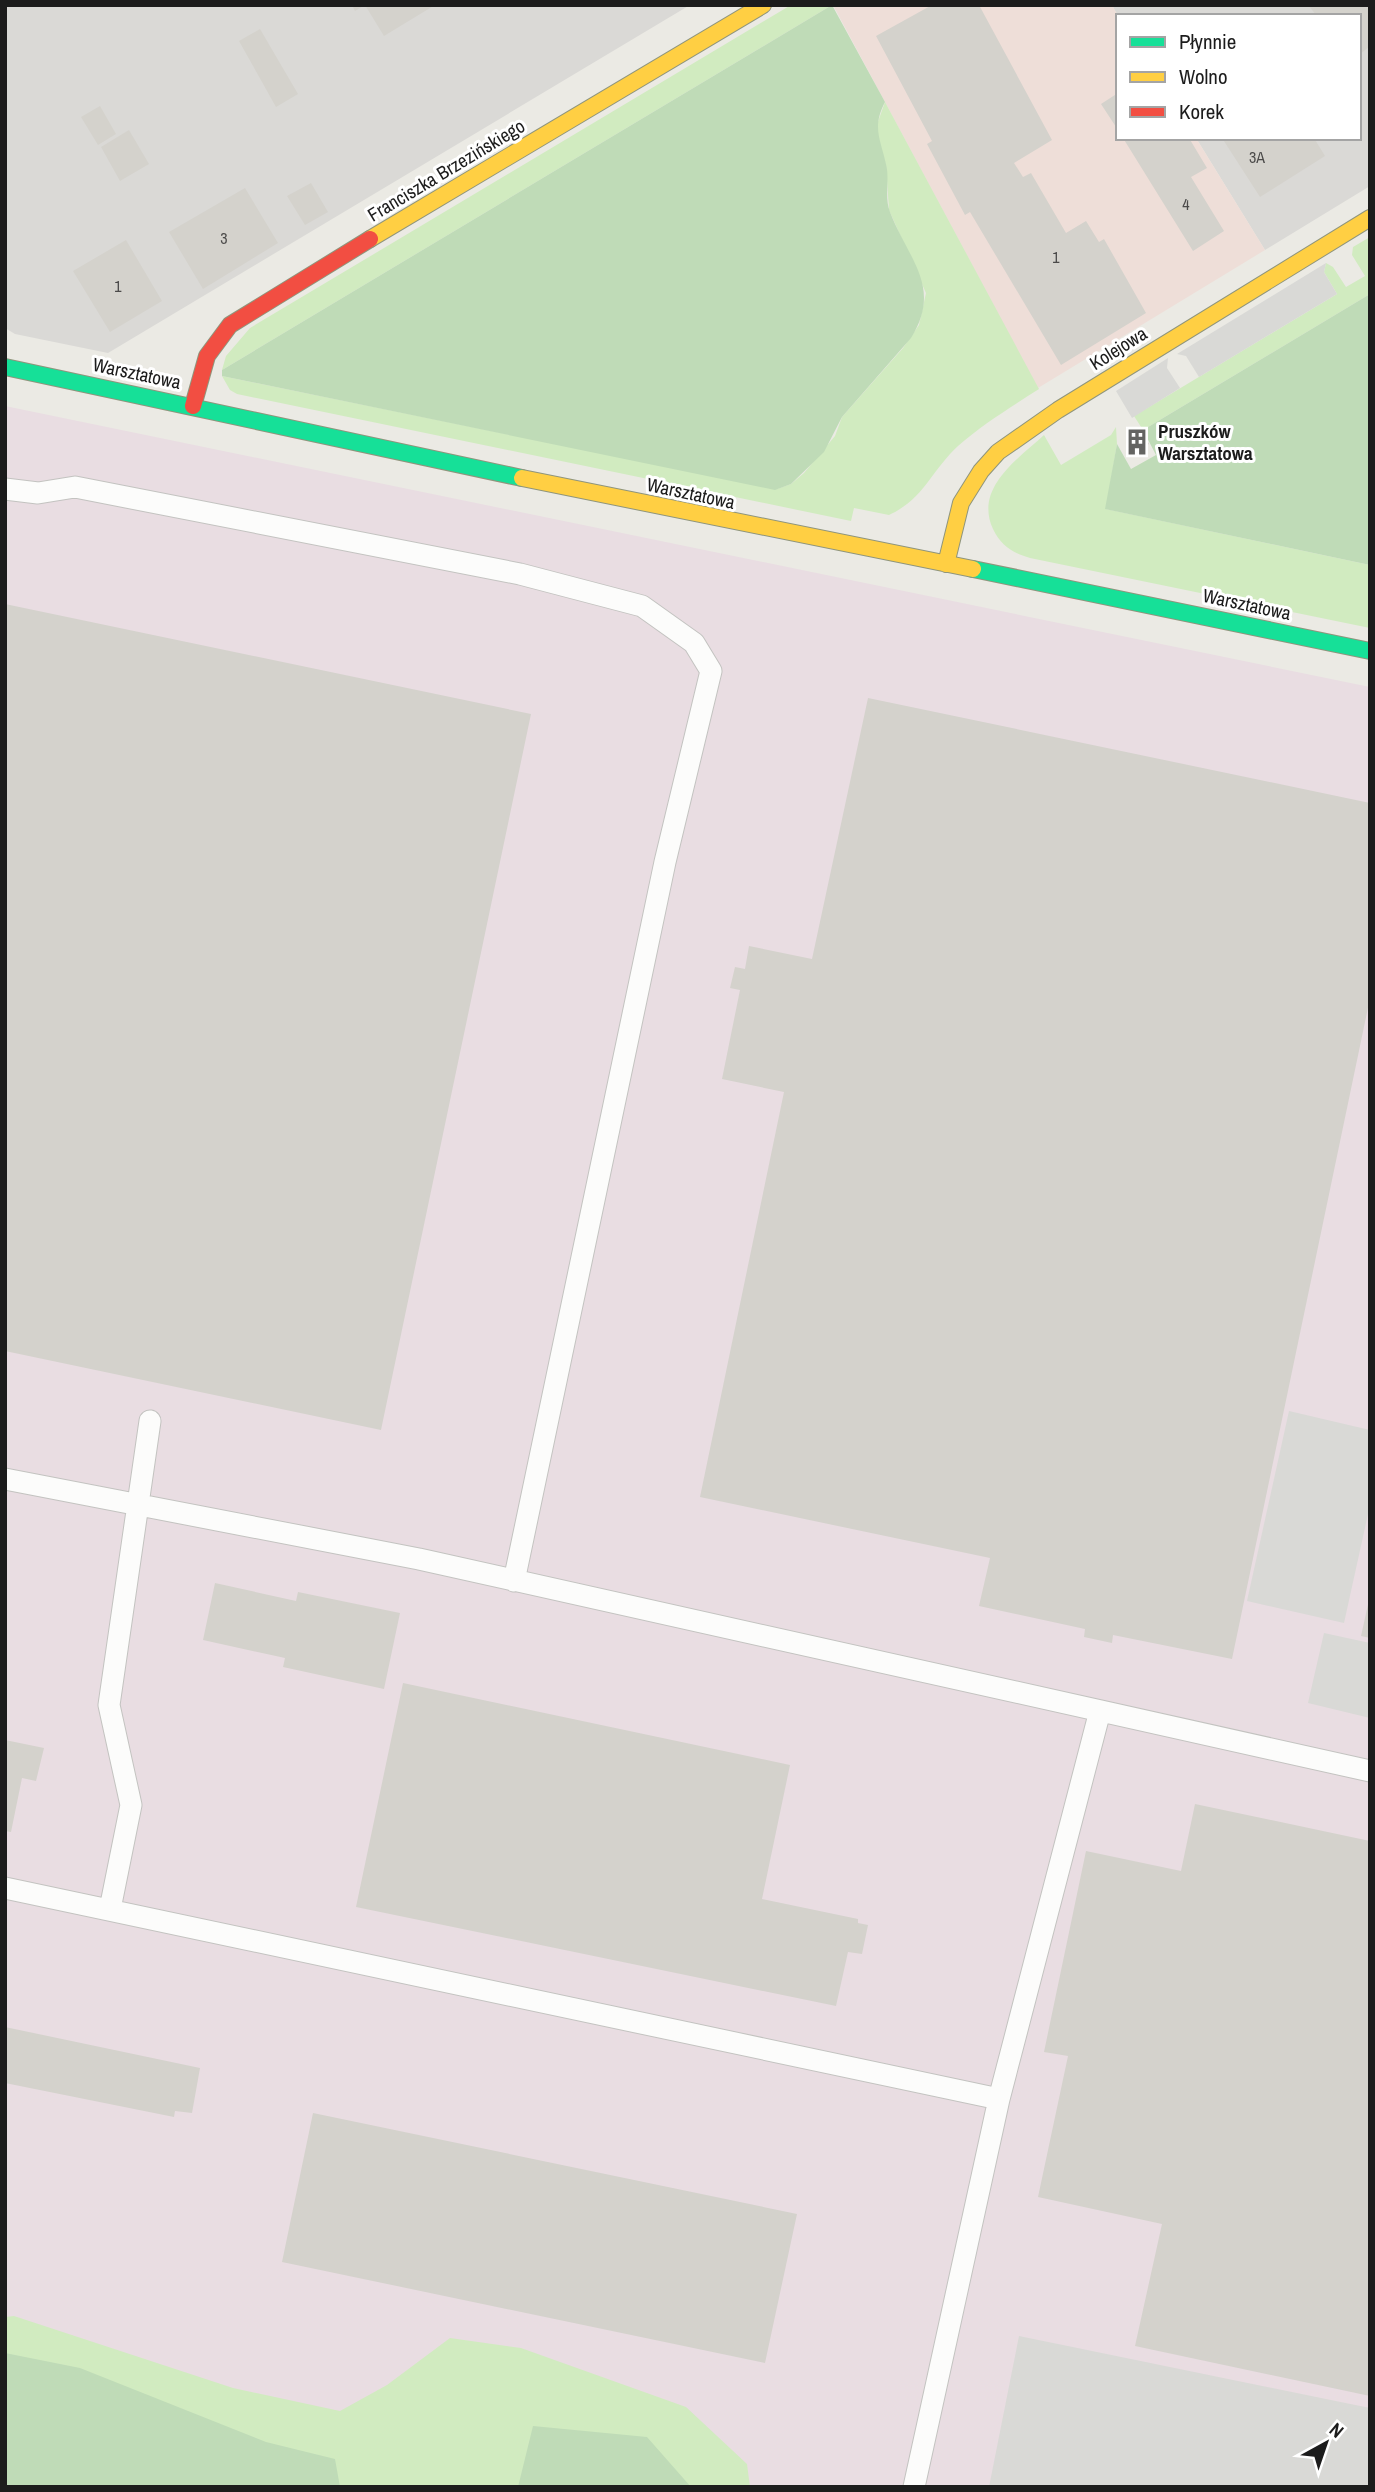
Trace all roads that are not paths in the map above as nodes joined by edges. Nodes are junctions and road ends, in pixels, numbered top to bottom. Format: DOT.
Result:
graph roads {
  1 [pos="763,5"];
  2 [pos="1370,218"];
  3 [pos="5,367"];
  4 [pos="193,406"];
  5 [pos="5,489"];
  6 [pos="946,564"];
  7 [pos="1370,651"];
  8 [pos="150,1421"];
  9 [pos="5,1479"];
  10 [pos="137,1504"];
  11 [pos="514,1581"];
  12 [pos="1100,1711"];
  13 [pos="1370,1771"];
  14 [pos="5,1888"];
  15 [pos="110,1909"];
  16 [pos="999,2099"];
  17 [pos="914,2487"];
  1 -- 4 [label="street, Franciszka Brzezińskiego"];
  2 -- 6 [label="street, Kolejowa"];
  3 -- 4 [label="street, Warsztatowa"];
  4 -- 6 [label="street, Warsztatowa"];
  5 -- 11 [label="lane"];
  6 -- 7 [label="street, Warsztatowa"];
  8 -- 10 [label="lane"];
  9 -- 10 [label="lane"];
  10 -- 11 [label="lane"];
  10 -- 15 [label="lane"];
  11 -- 12 [label="lane"];
  12 -- 13 [label="lane"];
  12 -- 16 [label="lane"];
  14 -- 15 [label="lane"];
  15 -- 16 [label="lane"];
  16 -- 17 [label="lane"];
}
